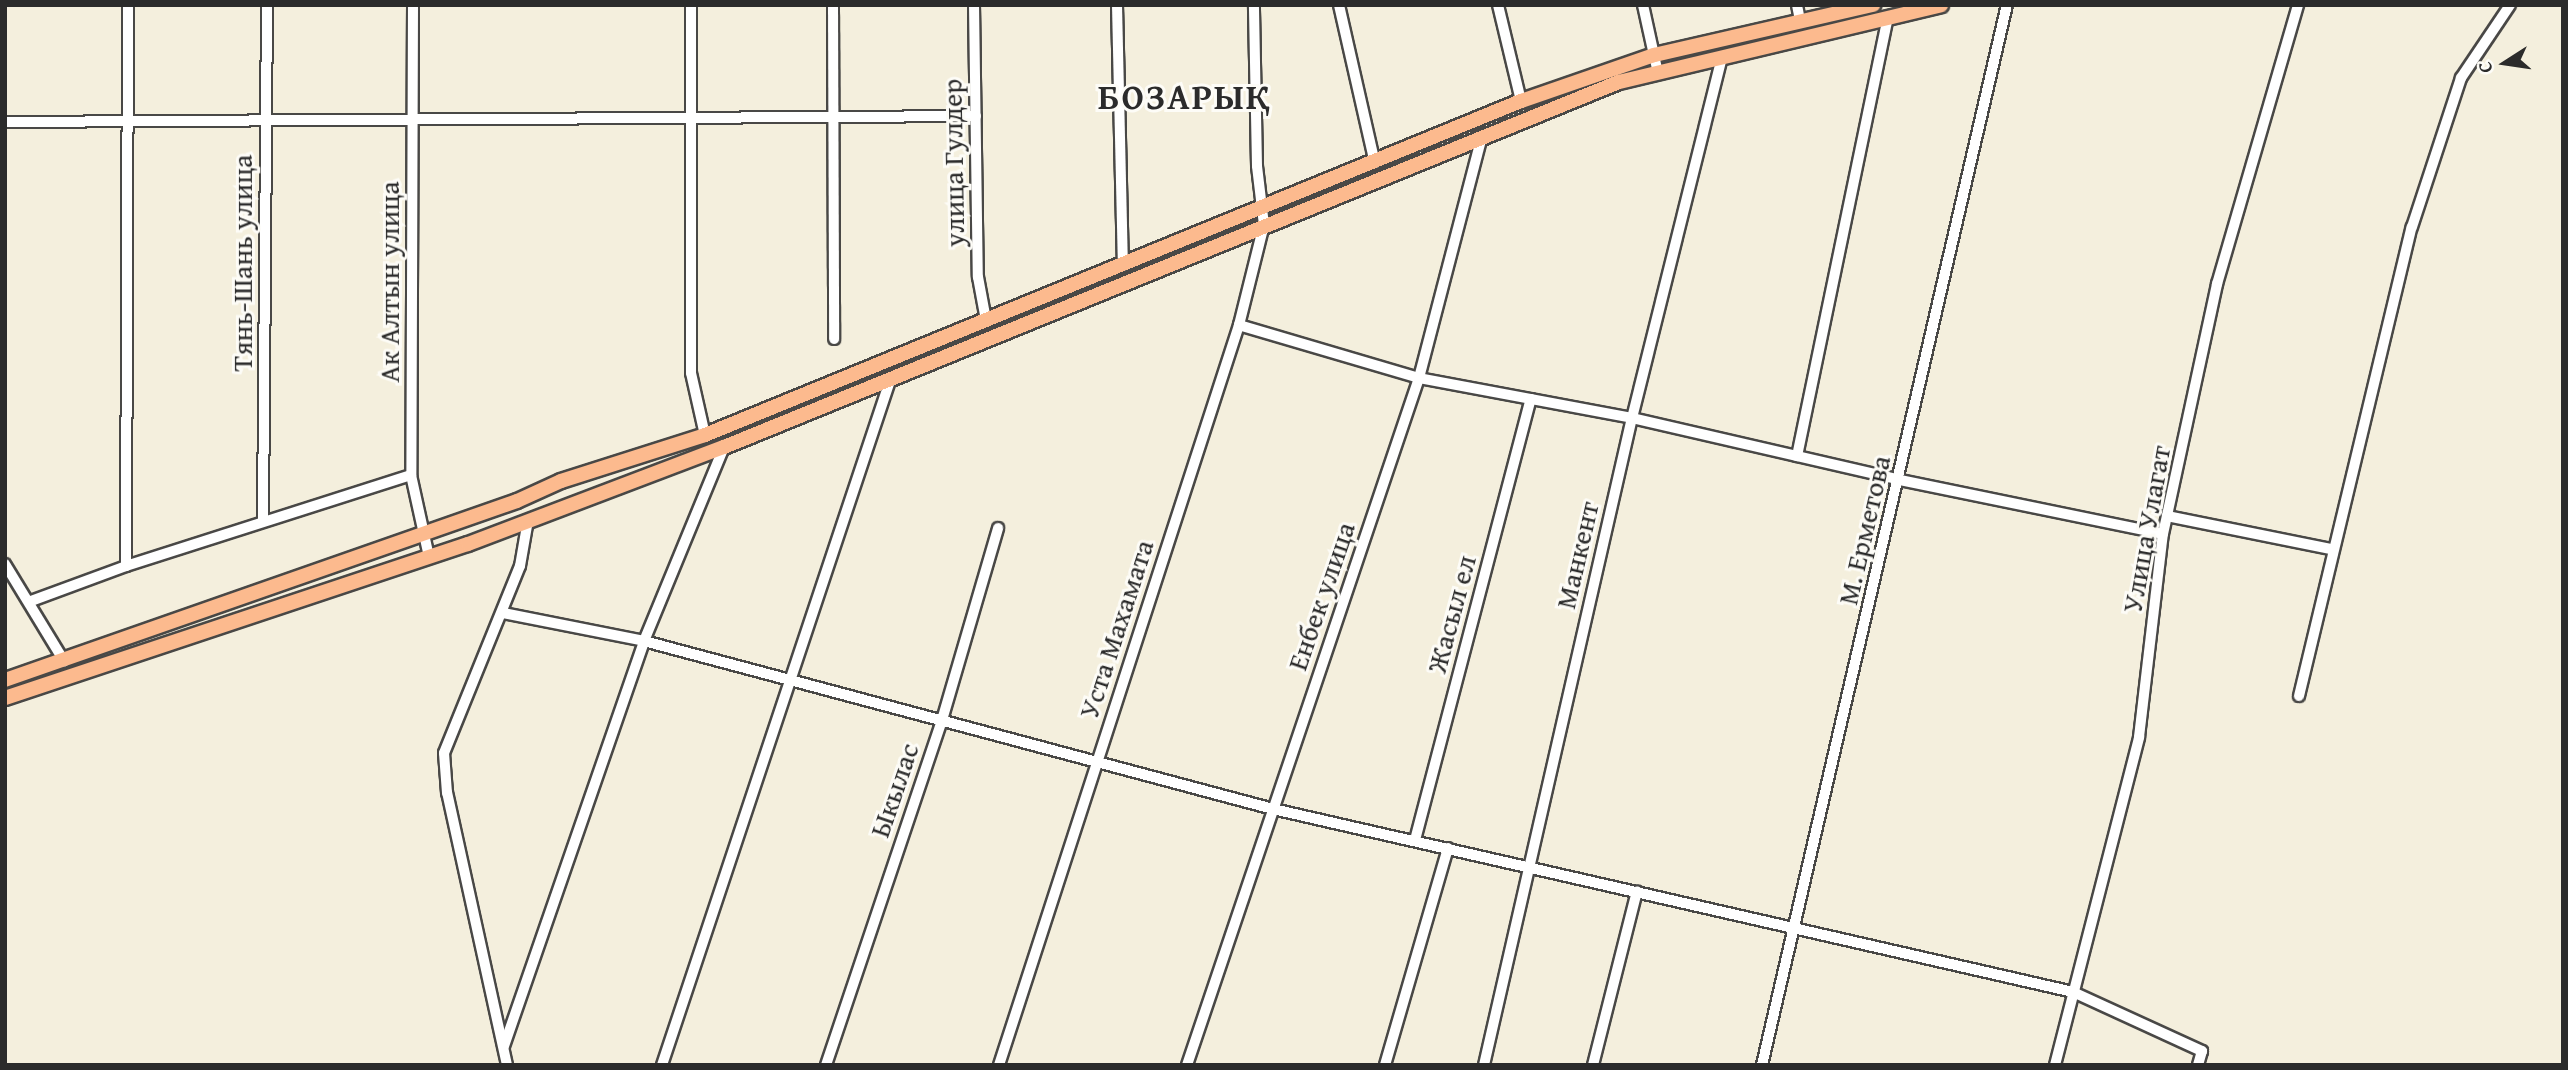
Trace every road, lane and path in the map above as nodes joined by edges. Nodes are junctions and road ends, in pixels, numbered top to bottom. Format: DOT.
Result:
graph roads {
  1 [pos="128,5"];
  2 [pos="267,5"];
  3 [pos="413,5"];
  4 [pos="691,5"];
  5 [pos="832,5"];
  6 [pos="974,5"];
  7 [pos="1117,5"];
  8 [pos="1254,5"];
  9 [pos="1339,5"];
  10 [pos="1498,5"];
  11 [pos="1643,5"];
  12 [pos="1873,5"];
  13 [pos="1941,5"];
  14 [pos="2007,5"];
  15 [pos="2298,5"];
  16 [pos="2510,5"];
  17 [pos="1799,13"];
  18 [pos="1888,17"];
  19 [pos="1654,55"];
  20 [pos="1722,57"];
  21 [pos="1658,73"];
  22 [pos="1521,101"];
  23 [pos="976,116"];
  24 [pos="691,118"];
  25 [pos="833,118"];
  26 [pos="266,119"];
  27 [pos="412,120"];
  28 [pos="128,121"];
  29 [pos="5,122"];
  30 [pos="1482,137"];
  31 [pos="1375,163"];
  32 [pos="1263,205"];
  33 [pos="1264,225"];
  34 [pos="1123,266"];
  35 [pos="986,320"];
  36 [pos="1239,325"];
  37 [pos="834,339"];
  38 [pos="891,378"];
  39 [pos="1419,378"];
  40 [pos="1531,399"];
  41 [pos="1632,418"];
  42 [pos="705,435"];
  43 [pos="724,447"];
  44 [pos="1797,456"];
  45 [pos="411,475"];
  46 [pos="1900,480"];
  47 [pos="2167,516"];
  48 [pos="528,520"];
  49 [pos="263,522"];
  50 [pos="998,528"];
  51 [pos="426,532"];
  52 [pos="2163,534"];
  53 [pos="2331,549"];
  54 [pos="429,557"];
  55 [pos="5,564"];
  56 [pos="125,566"];
  57 [pos="31,601"];
  58 [pos="503,613"];
  59 [pos="644,641"];
  60 [pos="64,661"];
  61 [pos="5,680"];
  62 [pos="790,680"];
  63 [pos="2299,696"];
  64 [pos="5,698"];
  65 [pos="942,720"];
  66 [pos="1097,759"];
  67 [pos="1273,808"];
  68 [pos="1415,841"];
  69 [pos="1448,848"];
  70 [pos="1530,866"];
  71 [pos="1637,891"];
  72 [pos="1794,929"];
  73 [pos="2073,992"];
  74 [pos="504,1046"];
  75 [pos="508,1065"];
  76 [pos="662,1065"];
  77 [pos="827,1065"];
  78 [pos="999,1065"];
  79 [pos="1187,1065"];
  80 [pos="1385,1065"];
  81 [pos="1484,1065"];
  82 [pos="1593,1065"];
  83 [pos="1762,1065"];
  84 [pos="2055,1065"];
  85 [pos="2198,1065"];
  1 -- 28 [label="street"];
  2 -- 26 [label="street, Тянь-Шань улица"];
  3 -- 27 [label="street, Ак Алтын улица"];
  4 -- 24 [label="street"];
  5 -- 25 [label="street"];
  6 -- 23 [label="street, улица Гулдер"];
  7 -- 34 [label="street"];
  8 -- 32 [label="street, Уста Махамата"];
  9 -- 31 [label="street"];
  10 -- 22 [label="street"];
  11 -- 19 [label="street"];
  12 -- 17 [label="main road"];
  13 -- 18 [label="main road"];
  14 -- 46 [label="street, М. Ерметова"];
  15 -- 47 [label="street, Улица Улагат"];
  16 -- 53 [label="street"];
  17 -- 19 [label="main road"];
  18 -- 20 [label="main road"];
  18 -- 44 [label="street"];
  19 -- 21 [label="street"];
  19 -- 22 [label="main road"];
  20 -- 21 [label="main road"];
  20 -- 41 [label="street, Манкент"];
  21 -- 30 [label="main road"];
  22 -- 31 [label="main road"];
  23 -- 25 [label="street"];
  23 -- 35 [label="street, улица Гулдер"];
  24 -- 25 [label="street"];
  24 -- 27 [label="street"];
  24 -- 42 [label="street"];
  25 -- 37 [label="street"];
  26 -- 27 [label="street"];
  26 -- 28 [label="street"];
  26 -- 49 [label="street, Тянь-Шань улица"];
  27 -- 45 [label="street, Ак Алтын улица"];
  28 -- 29 [label="street"];
  28 -- 56 [label="street"];
  30 -- 33 [label="main road"];
  30 -- 39 [label="street, Енбек улица"];
  31 -- 32 [label="main road"];
  32 -- 33 [label="street, Уста Махамата"];
  32 -- 34 [label="main road"];
  33 -- 36 [label="street, Уста Махамата"];
  33 -- 38 [label="main road"];
  34 -- 35 [label="main road"];
  35 -- 42 [label="main road"];
  36 -- 39 [label="street"];
  36 -- 66 [label="street, Уста Махамата"];
  38 -- 43 [label="main road"];
  38 -- 62 [label="street"];
  39 -- 40 [label="street"];
  39 -- 67 [label="street, Енбек улица"];
  40 -- 41 [label="street"];
  40 -- 68 [label="street, Жасыл ел"];
  41 -- 44 [label="street"];
  41 -- 70 [label="street, Манкент"];
  42 -- 51 [label="main road"];
  43 -- 48 [label="main road"];
  43 -- 59 [label="street"];
  44 -- 46 [label="street"];
  45 -- 49 [label="street"];
  45 -- 51 [label="street, Ак Алтын улица"];
  46 -- 52 [label="street"];
  46 -- 72 [label="street, М. Ерметова"];
  47 -- 52 [label="street, Улица Улагат"];
  47 -- 53 [label="street"];
  48 -- 54 [label="main road"];
  48 -- 58 [label="street"];
  49 -- 56 [label="street"];
  50 -- 65 [label="street, Ыкылас"];
  51 -- 54 [label="street, Ак Алтын улица"];
  51 -- 60 [label="main road"];
  52 -- 73 [label="street, Улица Улагат"];
  53 -- 63 [label="street"];
  54 -- 64 [label="main road"];
  55 -- 57 [label="street"];
  56 -- 57 [label="street"];
  57 -- 60 [label="street"];
  58 -- 59 [label="street"];
  58 -- 74 [label="street"];
  59 -- 62 [label="street"];
  59 -- 74 [label="street"];
  60 -- 61 [label="main road"];
  62 -- 65 [label="street"];
  62 -- 76 [label="street"];
  65 -- 66 [label="street"];
  65 -- 77 [label="street, Ыкылас"];
  66 -- 67 [label="street"];
  66 -- 78 [label="street, Уста Махамата"];
  67 -- 68 [label="street"];
  67 -- 79 [label="street, Енбек улица"];
  68 -- 69 [label="street"];
  69 -- 70 [label="street"];
  69 -- 80 [label="street"];
  70 -- 71 [label="street"];
  70 -- 81 [label="street, Манкент"];
  71 -- 72 [label="street"];
  71 -- 82 [label="street"];
  72 -- 73 [label="street"];
  72 -- 83 [label="street, М. Ерметова"];
  73 -- 84 [label="street, Улица Улагат"];
  73 -- 85 [label="street"];
  74 -- 75 [label="street"];
}
